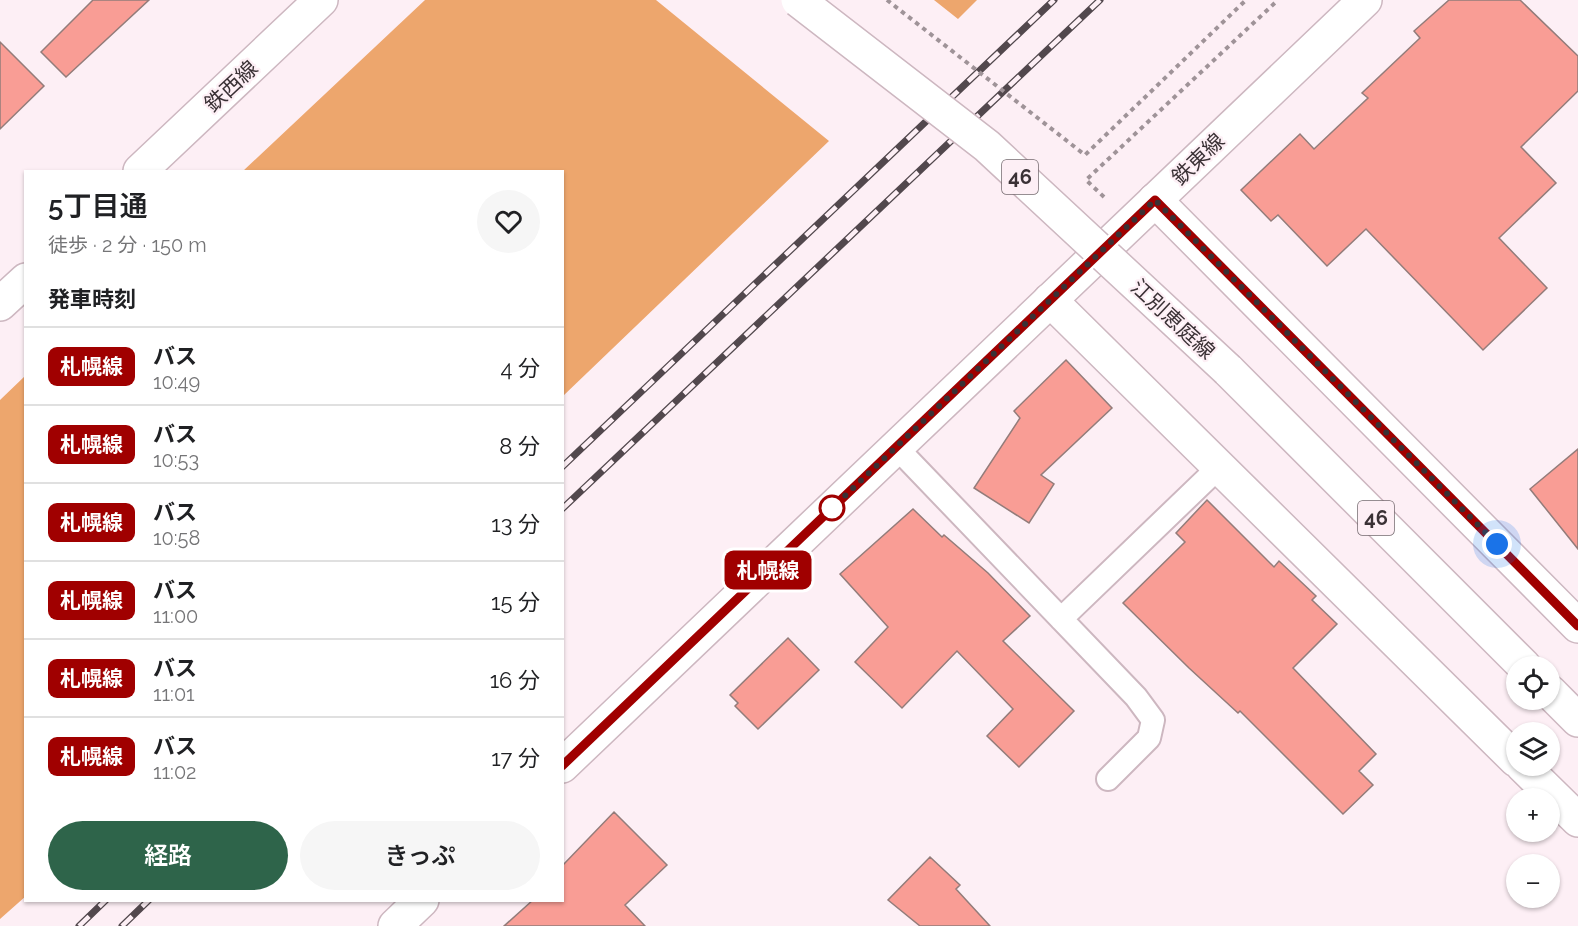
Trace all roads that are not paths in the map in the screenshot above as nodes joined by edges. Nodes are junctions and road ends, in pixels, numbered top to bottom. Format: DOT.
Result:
graph roads {
  1 [pos="321,0"];
  2 [pos="798,0"];
  3 [pos="1365,0"];
  4 [pos="141,170"];
  5 [pos="1155,200"];
  6 [pos="24,282"];
  7 [pos="1050,300"];
  8 [pos="0,304"];
  9 [pos="896,447"];
  10 [pos="1219,466"];
  11 [pos="1061,619"];
  12 [pos="1578,626"];
  13 [pos="1514,656"];
  14 [pos="1560,702"];
  15 [pos="1578,720"];
  16 [pos="1506,750"];
  17 [pos="564,764"];
  18 [pos="1533,776"];
  19 [pos="1108,779"];
  20 [pos="1578,820"];
  21 [pos="420,902"];
  22 [pos="395,926"];
  1 -- 4 [label="street, 鉄西線"];
  2 -- 13 [label="street, 江別恵庭線 / 46, bridge"];
  3 -- 5 [label="street, 鉄東線"];
  5 -- 7 [label="street, 鉄東線"];
  5 -- 12 [label="street"];
  6 -- 8 [label="street"];
  7 -- 9 [label="street, 鉄東線"];
  7 -- 10 [label="street"];
  9 -- 11 [label="lane"];
  9 -- 17 [label="street, 鉄東線"];
  10 -- 11 [label="lane"];
  10 -- 16 [label="street"];
  11 -- 19 [label="lane"];
  14 -- 15 [label="street"];
  18 -- 20 [label="street"];
  21 -- 22 [label="street"];
}
